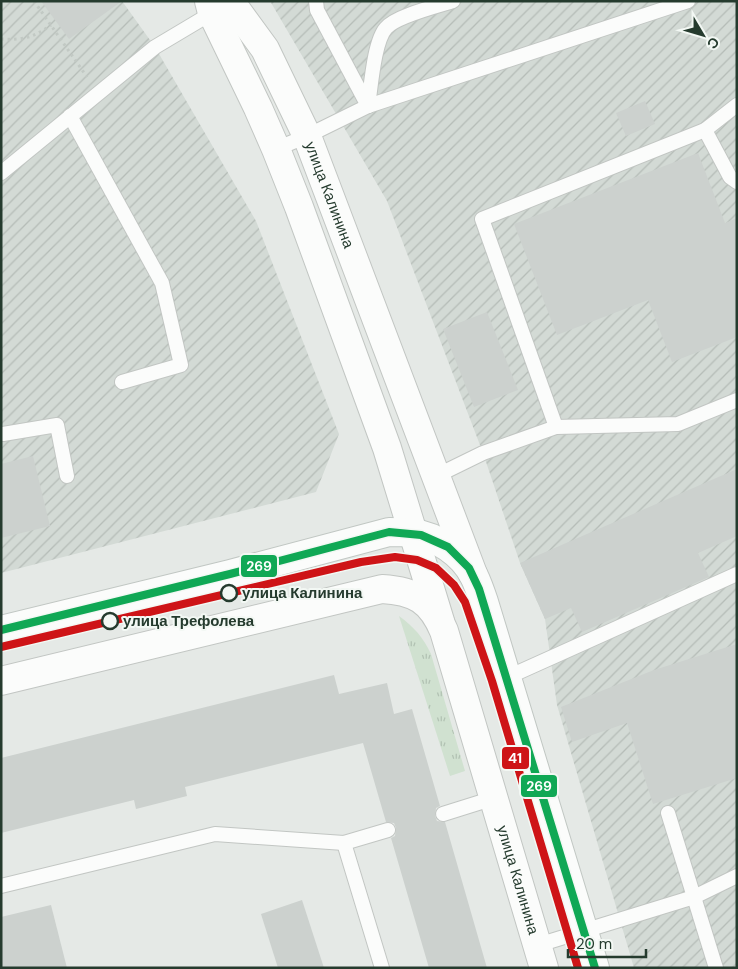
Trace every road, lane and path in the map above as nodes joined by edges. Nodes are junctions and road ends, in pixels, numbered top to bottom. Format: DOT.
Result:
graph roads {
  1 [pos="34,1"];
  2 [pos="316,1"];
  3 [pos="453,1"];
  4 [pos="679,3"];
  5 [pos="217,5"];
  6 [pos="51,25"];
  7 [pos="1,39"];
  8 [pos="98,93"];
  9 [pos="737,105"];
  10 [pos="368,106"];
  11 [pos="70,116"];
  12 [pos="704,130"];
  13 [pos="306,136"];
  14 [pos="276,149"];
  15 [pos="1,173"];
  16 [pos="737,182"];
  17 [pos="122,382"];
  18 [pos="737,400"];
  19 [pos="556,427"];
  20 [pos="2,432"];
  21 [pos="67,476"];
  22 [pos="440,487"];
  23 [pos="413,532"];
  24 [pos="444,544"];
  25 [pos="424,568"];
  26 [pos="737,574"];
  27 [pos="474,575"];
  28 [pos="382,589"];
  29 [pos="440,621"];
  30 [pos="1,630"];
  31 [pos="508,677"];
  32 [pos="1,681"];
  33 [pos="494,798"];
  34 [pos="668,813"];
  35 [pos="443,814"];
  36 [pos="388,830"];
  37 [pos="344,843"];
  38 [pos="737,876"];
  39 [pos="1,886"];
  40 [pos="694,897"];
  41 [pos="584,931"];
  42 [pos="541,956"];
  43 [pos="382,968"];
  44 [pos="595,968"];
  45 [pos="716,968"];
  1 -- 6 [label="path"];
  2 -- 10 [label="lane"];
  3 -- 10 [label="lane"];
  4 -- 10 [label="lane"];
  5 -- 8 [label="lane"];
  5 -- 13 [label="street, улица Калинина"];
  5 -- 14 [label="street, улица Калинина"];
  6 -- 7 [label="path"];
  6 -- 8 [label="path"];
  8 -- 11 [label="lane"];
  9 -- 12 [label="lane"];
  10 -- 13 [label="lane"];
  11 -- 15 [label="lane"];
  11 -- 17 [label="lane"];
  12 -- 16 [label="lane"];
  12 -- 19 [label="lane"];
  13 -- 14 [label="lane"];
  13 -- 22 [label="street, улица Калинина"];
  14 -- 23 [label="street, улица Калинина"];
  18 -- 19 [label="lane"];
  19 -- 22 [label="lane"];
  20 -- 21 [label="lane"];
  22 -- 24 [label="street"];
  22 -- 27 [label="street, улица Калинина"];
  23 -- 24 [label="street"];
  23 -- 25 [label="street, улица Калинина"];
  23 -- 30 [label="street"];
  24 -- 25 [label="street"];
  24 -- 27 [label="street"];
  25 -- 28 [label="street"];
  25 -- 29 [label="street, улица Калинина"];
  26 -- 31 [label="lane"];
  27 -- 31 [label="street, улица Калинина"];
  28 -- 29 [label="street, улица Калинина"];
  28 -- 32 [label="street"];
  29 -- 33 [label="street, улица Калинина"];
  31 -- 41 [label="street, улица Калинина"];
  33 -- 35 [label="lane"];
  33 -- 42 [label="street, улица Калинина"];
  34 -- 40 [label="lane"];
  36 -- 37 [label="lane"];
  37 -- 39 [label="lane"];
  37 -- 43 [label="lane"];
  38 -- 40 [label="lane"];
  40 -- 41 [label="lane"];
  40 -- 45 [label="lane"];
  41 -- 42 [label="lane"];
  41 -- 44 [label="street, улица Калинина"];
}
